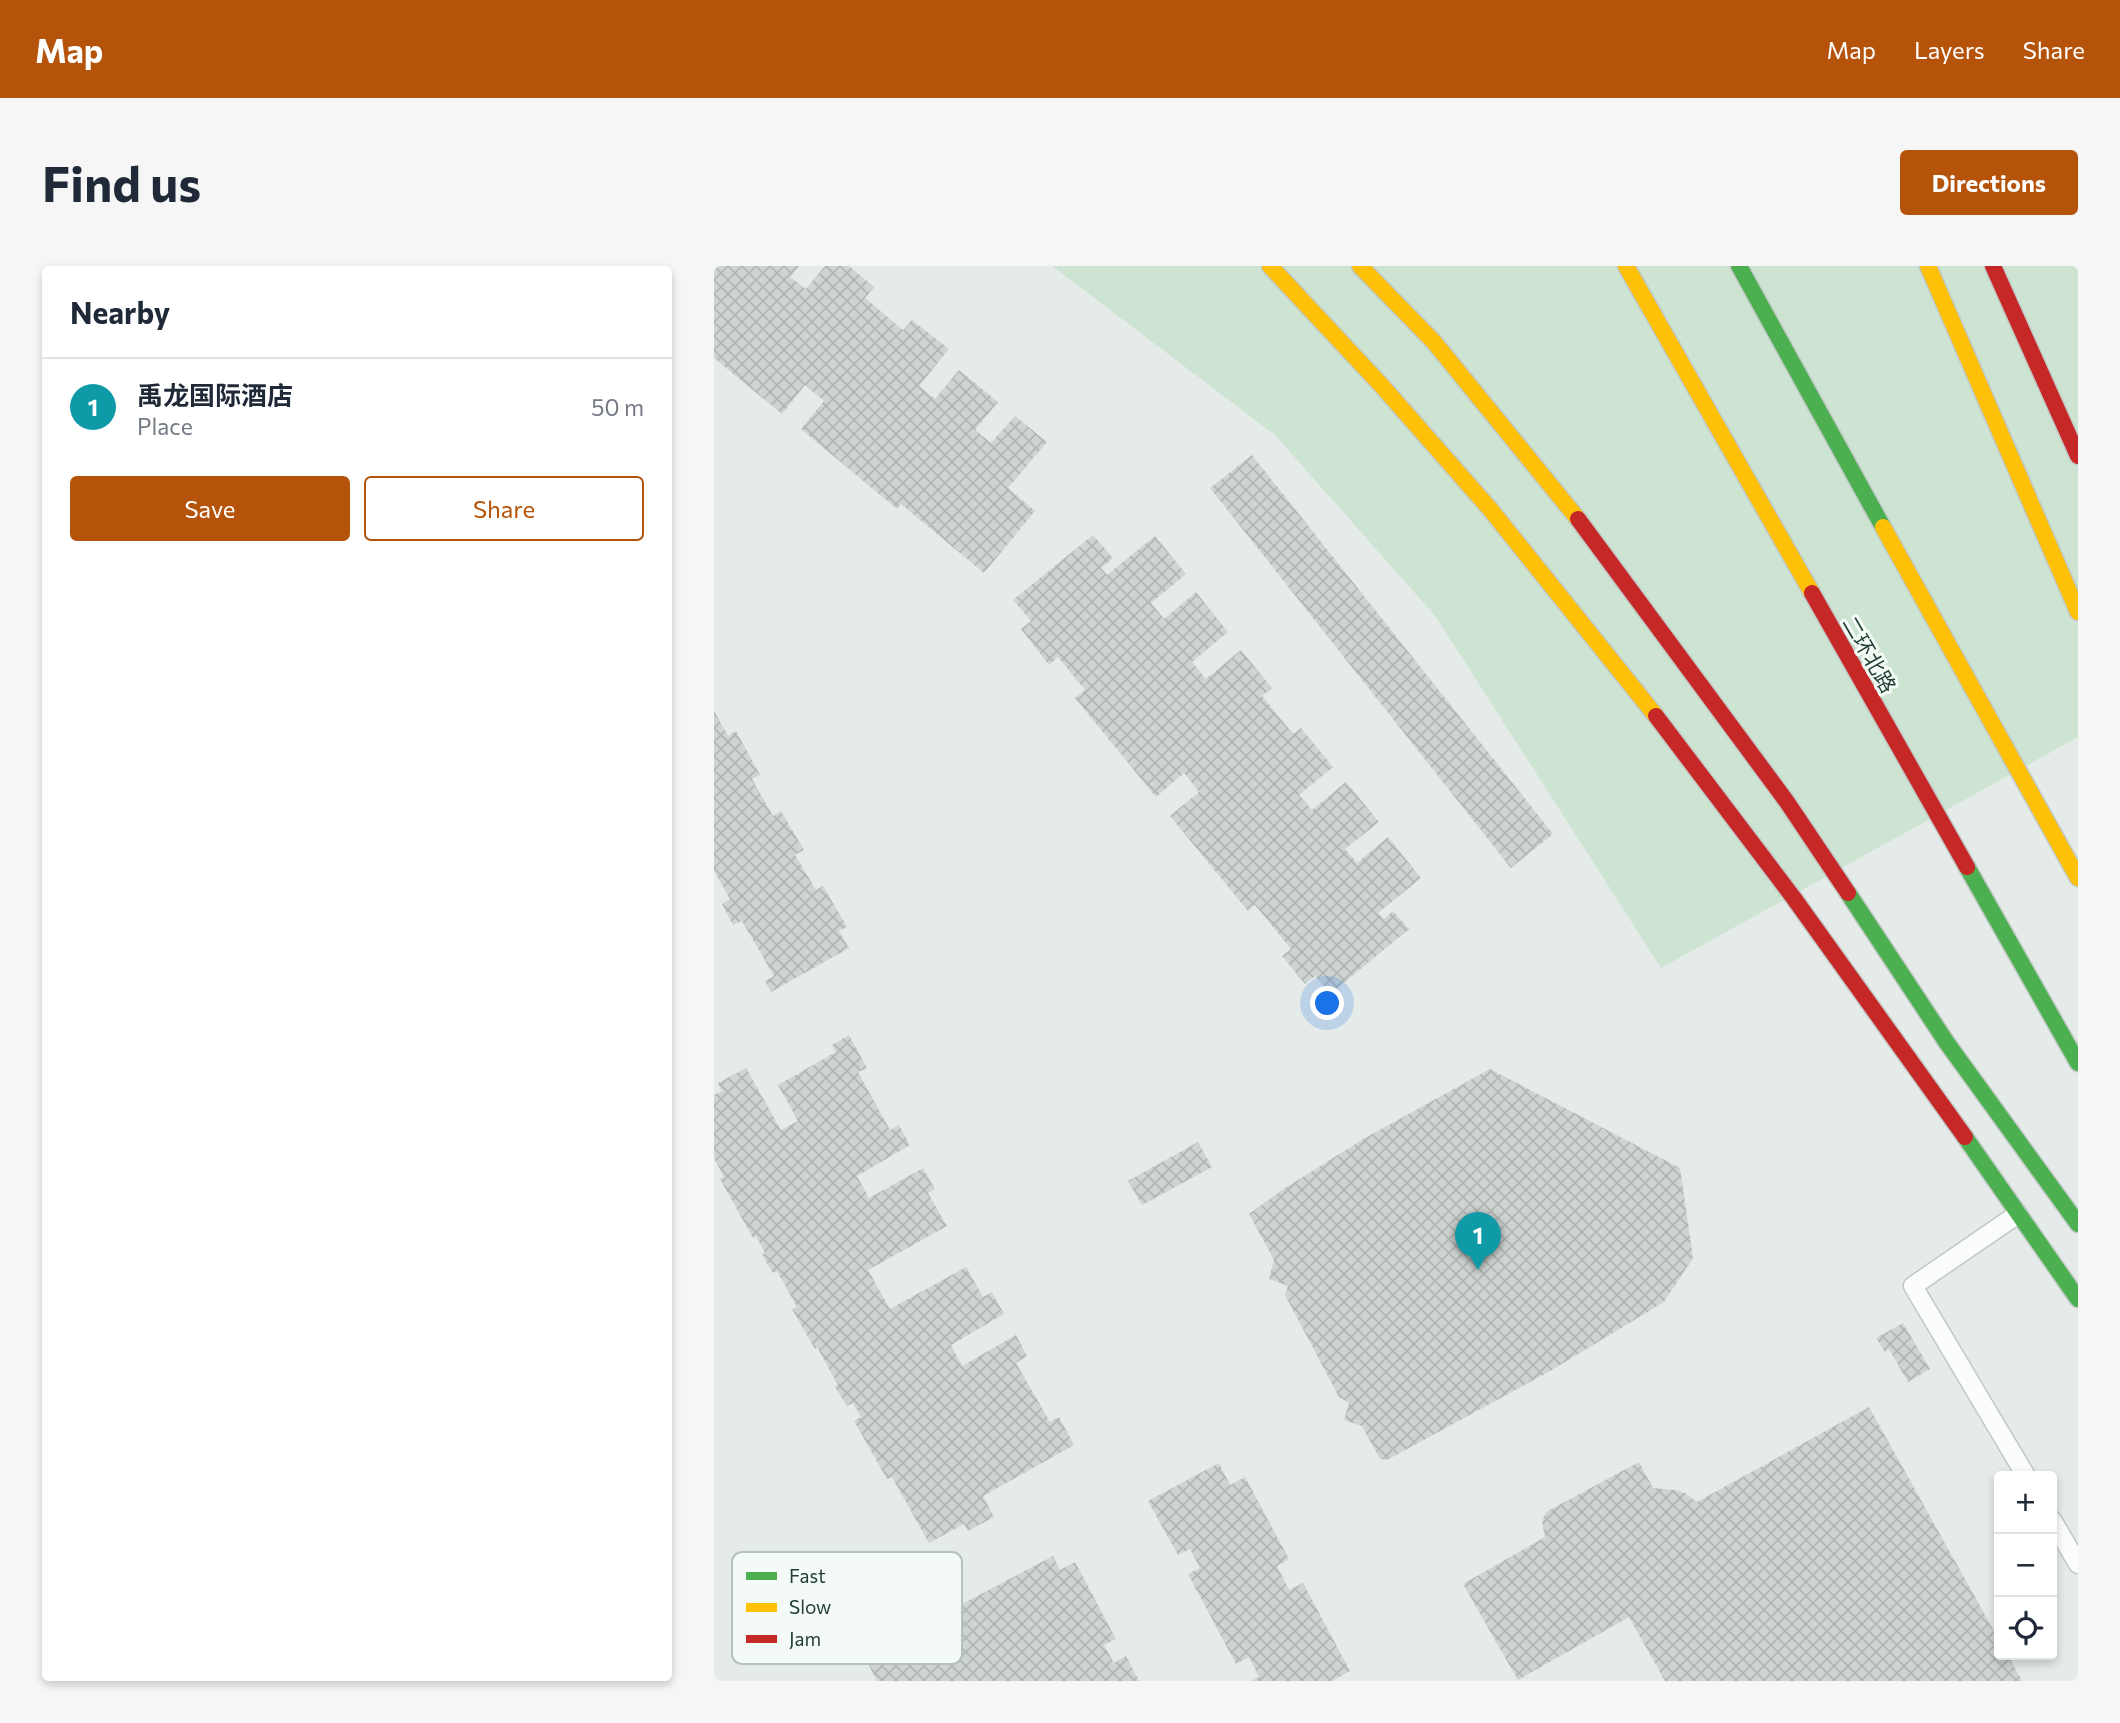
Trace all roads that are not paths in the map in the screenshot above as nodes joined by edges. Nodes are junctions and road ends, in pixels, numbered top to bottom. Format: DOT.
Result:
graph roads {
  1 [pos="1270,266"];
  2 [pos="1360,266"];
  3 [pos="1626,266"];
  4 [pos="1739,266"];
  5 [pos="1928,266"];
  6 [pos="1993,266"];
  7 [pos="2078,456"];
  8 [pos="2078,612"];
  9 [pos="2078,878"];
  10 [pos="2078,1063"];
  11 [pos="2018,1214"];
  12 [pos="2078,1224"];
  13 [pos="2078,1299"];
  14 [pos="2023,1471"];
  15 [pos="2057,1528"];
  16 [pos="2078,1564"];
  1 -- 11 [label="main road"];
  2 -- 12 [label="main road"];
  3 -- 10 [label="main road, 二环北路"];
  4 -- 9 [label="main road"];
  5 -- 8 [label="main road"];
  6 -- 7 [label="main road"];
  11 -- 13 [label="main road"];
  11 -- 14 [label="lane"];
  15 -- 16 [label="lane"];
}
